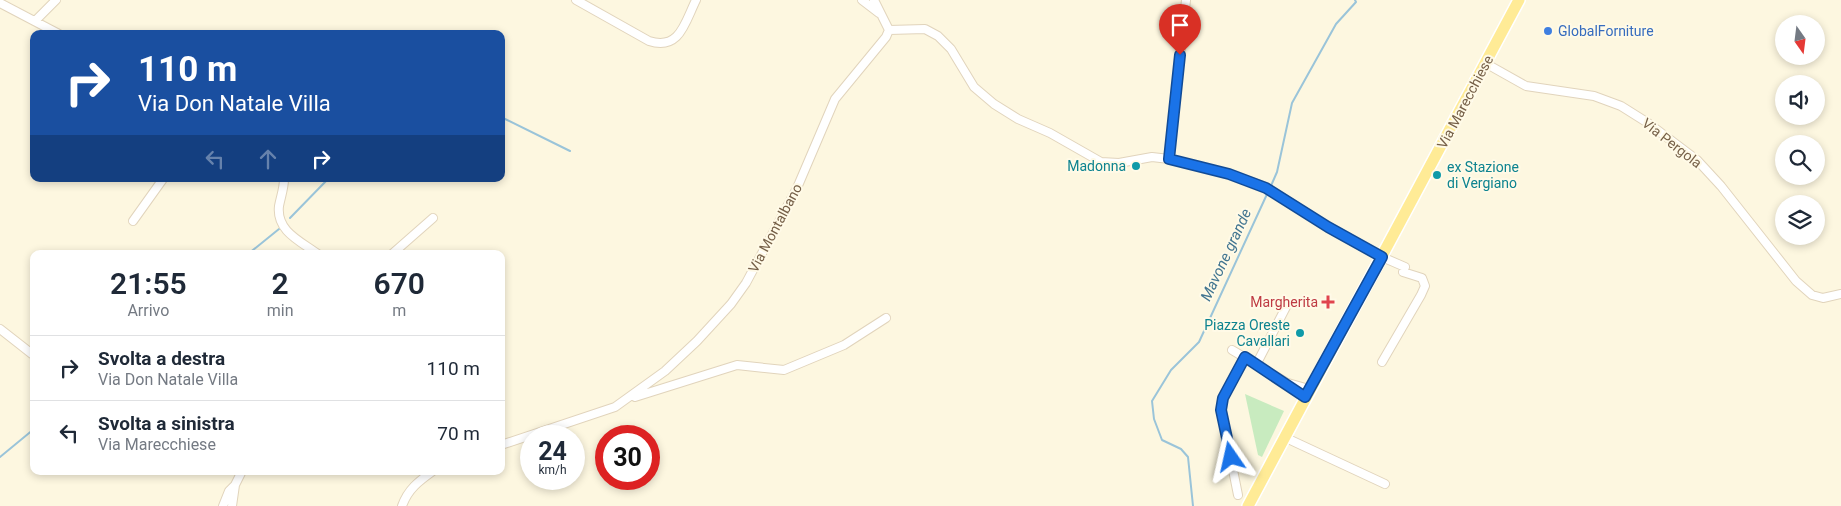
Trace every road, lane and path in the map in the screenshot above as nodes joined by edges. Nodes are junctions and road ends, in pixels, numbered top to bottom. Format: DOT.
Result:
graph roads {
  1 [pos="56,0"];
  2 [pos="576,0"];
  3 [pos="696,0"];
  4 [pos="862,0"];
  5 [pos="874,0"];
  6 [pos="1186,0"];
  7 [pos="1519,0"];
  8 [pos="0,3"];
  9 [pos="881,14"];
  10 [pos="35,21"];
  11 [pos="52,30"];
  12 [pos="889,30"];
  13 [pos="1485,63"];
  14 [pos="1169,159"];
  15 [pos="161,182"];
  16 [pos="284,182"];
  17 [pos="433,218"];
  18 [pos="134,221"];
  19 [pos="312,250"];
  20 [pos="397,250"];
  21 [pos="1382,257"];
  22 [pos="1841,294"];
  23 [pos="1286,307"];
  24 [pos="886,318"];
  25 [pos="0,330"];
  26 [pos="1232,350"];
  27 [pos="30,352"];
  28 [pos="1245,357"];
  29 [pos="1382,362"];
  30 [pos="1256,365"];
  31 [pos="1307,393"];
  32 [pos="626,401"];
  33 [pos="1284,437"];
  34 [pos="505,445"];
  35 [pos="240,475"];
  36 [pos="427,475"];
  37 [pos="1385,484"];
  38 [pos="235,485"];
  39 [pos="1238,495"];
  40 [pos="223,506"];
  41 [pos="232,506"];
  42 [pos="402,506"];
  43 [pos="1248,506"];
  1 -- 10 [label="street"];
  2 -- 3 [label="street"];
  4 -- 9 [label="street"];
  5 -- 9 [label="street"];
  6 -- 14 [label="street"];
  7 -- 13 [label="main road, Via Marecchiese"];
  8 -- 10 [label="street"];
  9 -- 12 [label="street"];
  10 -- 11 [label="street"];
  12 -- 14 [label="street"];
  12 -- 32 [label="street, Via Montalbano"];
  13 -- 21 [label="main road, Via Marecchiese"];
  13 -- 22 [label="street, Via Pergola"];
  14 -- 21 [label="street"];
  15 -- 18 [label="street"];
  16 -- 19 [label="street"];
  17 -- 20 [label="street"];
  21 -- 29 [label="street"];
  21 -- 31 [label="main road, Via Marecchiese"];
  23 -- 30 [label="street"];
  24 -- 32 [label="street, Via Montalbano"];
  25 -- 27 [label="street"];
  26 -- 28 [label="street"];
  28 -- 30 [label="street"];
  28 -- 39 [label="street"];
  30 -- 31 [label="street"];
  31 -- 33 [label="main road, Via Marecchiese"];
  32 -- 34 [label="street, Via Montalbano"];
  33 -- 37 [label="street"];
  33 -- 43 [label="main road, Via Marecchiese"];
  35 -- 38 [label="street"];
  36 -- 42 [label="street"];
  38 -- 40 [label="street"];
  38 -- 41 [label="street"];
}
